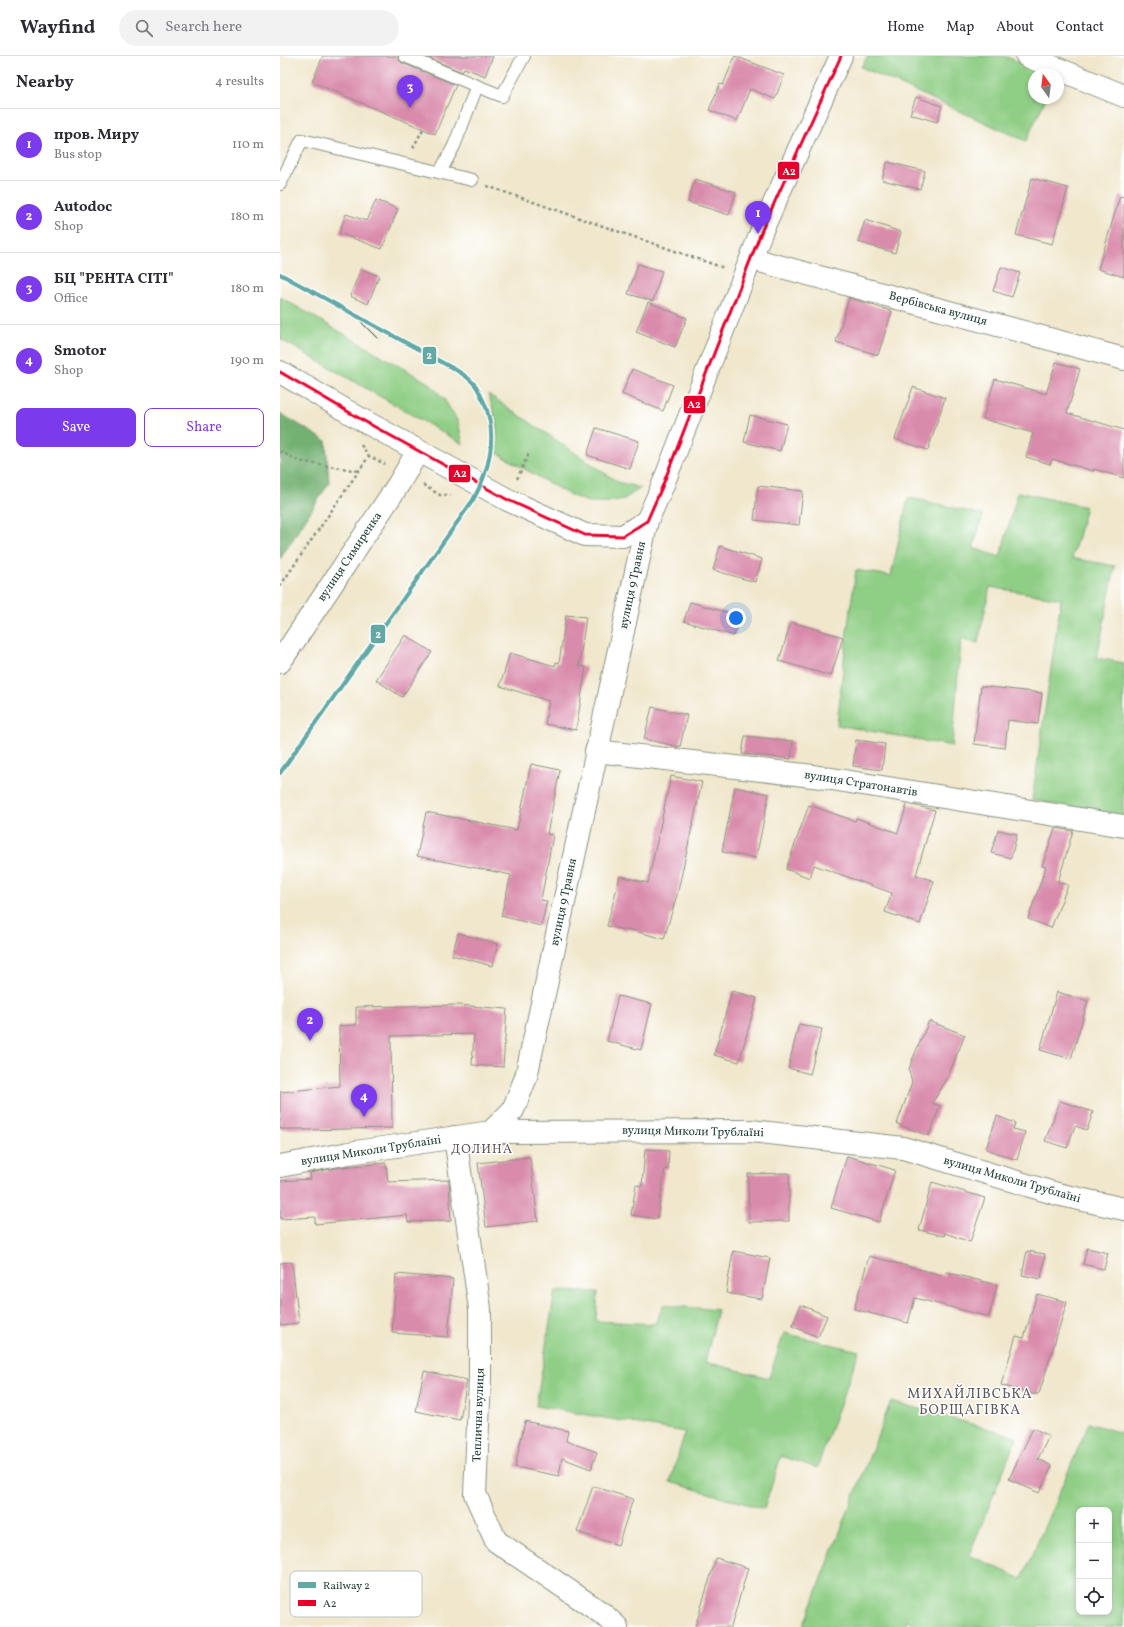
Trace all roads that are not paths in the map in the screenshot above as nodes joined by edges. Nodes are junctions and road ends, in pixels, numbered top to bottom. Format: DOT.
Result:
graph roads {
  1 [pos="405,56"];
  2 [pos="524,56"];
  3 [pos="841,56"];
  4 [pos="1027,56"];
  5 [pos="477,86"];
  6 [pos="1123,94"];
  7 [pos="440,172"];
  8 [pos="472,180"];
  9 [pos="280,184"];
  10 [pos="752,260"];
  11 [pos="1124,359"];
  12 [pos="280,372"];
  13 [pos="418,451"];
  14 [pos="647,521"];
  15 [pos="280,662"];
  16 [pos="596,751"];
  17 [pos="1124,826"];
  18 [pos="491,1132"];
  19 [pos="455,1137"];
  20 [pos="280,1166"];
  21 [pos="1124,1209"];
  22 [pos="617,1627"];
  1 -- 5 [label="lane"];
  2 -- 5 [label="lane"];
  3 -- 10 [label="street, вулиця 9 Травня"];
  4 -- 6 [label="street"];
  5 -- 7 [label="lane"];
  7 -- 8 [label="lane"];
  7 -- 9 [label="lane"];
  10 -- 11 [label="street, Вербівська вулиця"];
  10 -- 14 [label="street, вулиця 9 Травня"];
  12 -- 13 [label="street"];
  13 -- 14 [label="street"];
  13 -- 15 [label="street, вулиця Симиренка"];
  14 -- 16 [label="street, вулиця 9 Травня"];
  16 -- 17 [label="street, вулиця Стратонавтів"];
  16 -- 18 [label="street, вулиця 9 Травня"];
  18 -- 19 [label="street, вулиця Миколи Трублаїні"];
  18 -- 21 [label="street, вулиця Миколи Трублаїні"];
  19 -- 20 [label="street, вулиця Миколи Трублаїні"];
  19 -- 22 [label="street, Теплична вулиця"];
}
